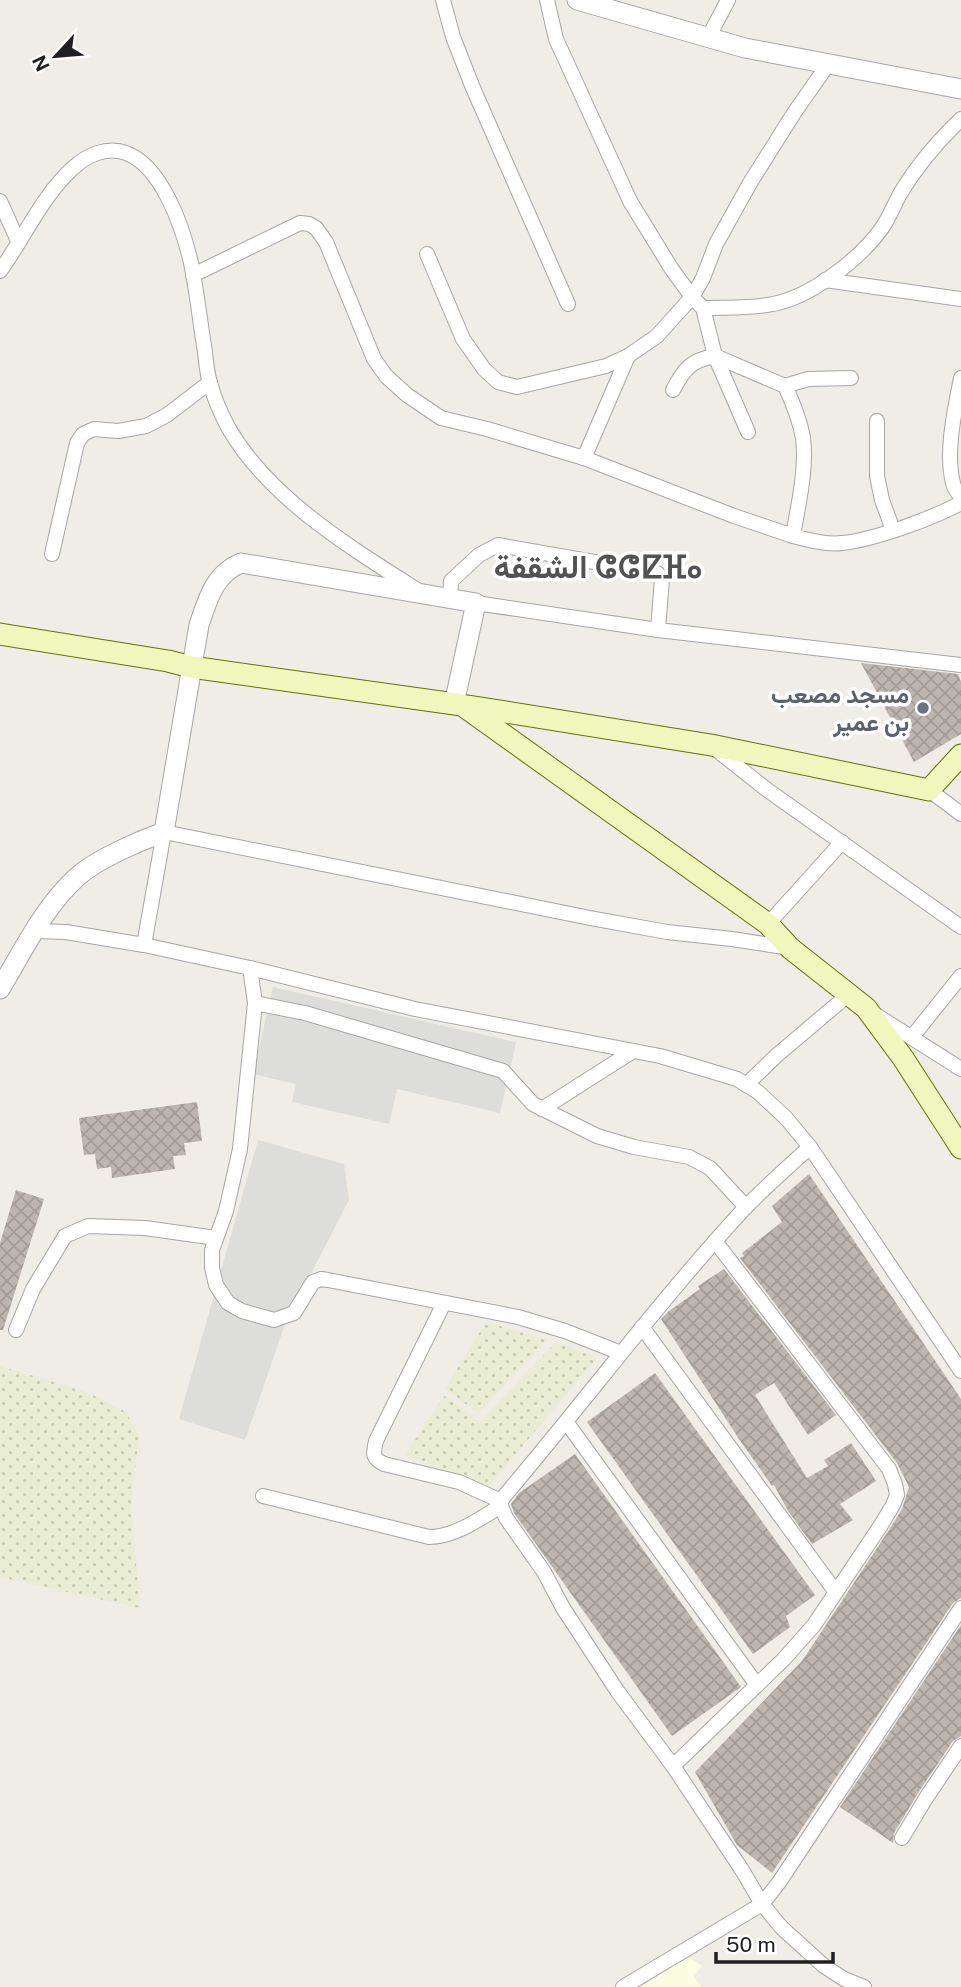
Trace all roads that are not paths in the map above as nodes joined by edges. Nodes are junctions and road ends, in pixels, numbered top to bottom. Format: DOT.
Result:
graph roads {
  1 [pos="443,0"];
  2 [pos="547,0"];
  3 [pos="577,0"];
  4 [pos="729,0"];
  5 [pos="708,38"];
  6 [pos="828,63"];
  7 [pos="961,89"];
  8 [pos="961,120"];
  9 [pos="0,201"];
  10 [pos="18,241"];
  11 [pos="427,254"];
  12 [pos="0,271"];
  13 [pos="193,275"];
  14 [pos="825,280"];
  15 [pos="692,297"];
  16 [pos="961,299"];
  17 [pos="568,304"];
  18 [pos="703,308"];
  19 [pos="628,356"];
  20 [pos="715,356"];
  21 [pos="851,378"];
  22 [pos="961,378"];
  23 [pos="209,382"];
  24 [pos="785,386"];
  25 [pos="673,390"];
  26 [pos="877,421"];
  27 [pos="747,432"];
  28 [pos="584,458"];
  29 [pos="961,497"];
  30 [pos="961,503"];
  31 [pos="893,530"];
  32 [pos="793,537"];
  33 [pos="52,554"];
  34 [pos="428,596"];
  35 [pos="450,599"];
  36 [pos="475,603"];
  37 [pos="658,630"];
  38 [pos="0,634"];
  39 [pos="961,665"];
  40 [pos="191,667"];
  41 [pos="458,704"];
  42 [pos="711,745"];
  43 [pos="961,755"];
  44 [pos="929,790"];
  45 [pos="961,814"];
  46 [pos="164,832"];
  47 [pos="842,842"];
  48 [pos="768,924"];
  49 [pos="961,927"];
  50 [pos="35,931"];
  51 [pos="144,945"];
  52 [pos="790,948"];
  53 [pos="250,968"];
  54 [pos="961,976"];
  55 [pos="0,989"];
  56 [pos="848,995"];
  57 [pos="255,1003"];
  58 [pos="866,1008"];
  59 [pos="912,1037"];
  60 [pos="633,1051"];
  61 [pos="961,1069"];
  62 [pos="746,1085"];
  63 [pos="542,1109"];
  64 [pos="810,1147"];
  65 [pos="961,1148"];
  66 [pos="746,1207"];
  67 [pos="216,1238"];
  68 [pos="715,1241"];
  69 [pos="444,1303"];
  70 [pos="642,1327"];
  71 [pos="16,1330"];
  72 [pos="621,1353"];
  73 [pos="961,1371"];
  74 [pos="566,1423"];
  75 [pos="263,1496"];
  76 [pos="501,1504"];
  77 [pos="835,1591"];
  78 [pos="961,1608"];
  79 [pos="757,1685"];
  80 [pos="961,1746"];
  81 [pos="673,1766"];
  82 [pos="902,1838"];
  83 [pos="762,1904"];
  84 [pos="624,1987"];
  85 [pos="864,1987"];
  1 -- 17 [label="street"];
  2 -- 15 [label="street"];
  3 -- 5 [label="street"];
  4 -- 5 [label="street"];
  5 -- 6 [label="street"];
  6 -- 7 [label="street"];
  6 -- 15 [label="street"];
  8 -- 14 [label="street"];
  9 -- 10 [label="street"];
  10 -- 12 [label="street"];
  10 -- 13 [label="street"];
  11 -- 19 [label="street"];
  13 -- 23 [label="street"];
  13 -- 28 [label="street"];
  14 -- 16 [label="street"];
  14 -- 18 [label="street"];
  15 -- 18 [label="street"];
  15 -- 19 [label="street"];
  18 -- 20 [label="street"];
  19 -- 28 [label="street"];
  20 -- 24 [label="street"];
  20 -- 25 [label="street"];
  20 -- 27 [label="street"];
  21 -- 24 [label="street"];
  22 -- 29 [label="street"];
  23 -- 33 [label="street"];
  23 -- 34 [label="street"];
  24 -- 32 [label="street"];
  26 -- 31 [label="street"];
  28 -- 32 [label="street"];
  30 -- 31 [label="street"];
  31 -- 32 [label="street"];
  34 -- 35 [label="street"];
  34 -- 40 [label="street"];
  35 -- 36 [label="street"];
  35 -- 37 [label="street"];
  36 -- 37 [label="street"];
  36 -- 41 [label="street"];
  37 -- 39 [label="street"];
  38 -- 40 [label="main road"];
  40 -- 41 [label="main road"];
  40 -- 46 [label="street"];
  41 -- 42 [label="main road"];
  41 -- 48 [label="main road"];
  42 -- 44 [label="main road"];
  42 -- 47 [label="street"];
  43 -- 44 [label="main road"];
  44 -- 45 [label="street"];
  46 -- 50 [label="street"];
  46 -- 51 [label="street"];
  46 -- 52 [label="street"];
  47 -- 48 [label="street"];
  47 -- 49 [label="street"];
  48 -- 52 [label="main road"];
  50 -- 51 [label="street"];
  50 -- 55 [label="street"];
  51 -- 53 [label="street"];
  52 -- 56 [label="main road"];
  53 -- 57 [label="street"];
  53 -- 60 [label="street"];
  54 -- 59 [label="street"];
  56 -- 58 [label="main road"];
  56 -- 62 [label="street"];
  57 -- 63 [label="street"];
  57 -- 67 [label="street"];
  58 -- 59 [label="street"];
  58 -- 65 [label="main road"];
  59 -- 61 [label="street"];
  60 -- 62 [label="street"];
  60 -- 63 [label="street"];
  62 -- 64 [label="street"];
  63 -- 66 [label="street"];
  64 -- 66 [label="street"];
  64 -- 73 [label="street"];
  66 -- 68 [label="street"];
  67 -- 69 [label="street"];
  67 -- 71 [label="street"];
  68 -- 70 [label="street"];
  68 -- 77 [label="street"];
  69 -- 72 [label="street"];
  69 -- 76 [label="street"];
  70 -- 72 [label="street"];
  70 -- 77 [label="street"];
  72 -- 74 [label="street"];
  74 -- 76 [label="street"];
  74 -- 79 [label="street"];
  75 -- 76 [label="street"];
  76 -- 81 [label="street"];
  77 -- 79 [label="street"];
  78 -- 83 [label="street"];
  79 -- 81 [label="street"];
  80 -- 82 [label="street"];
  81 -- 83 [label="street"];
  83 -- 84 [label="street"];
  83 -- 85 [label="street"];
}
